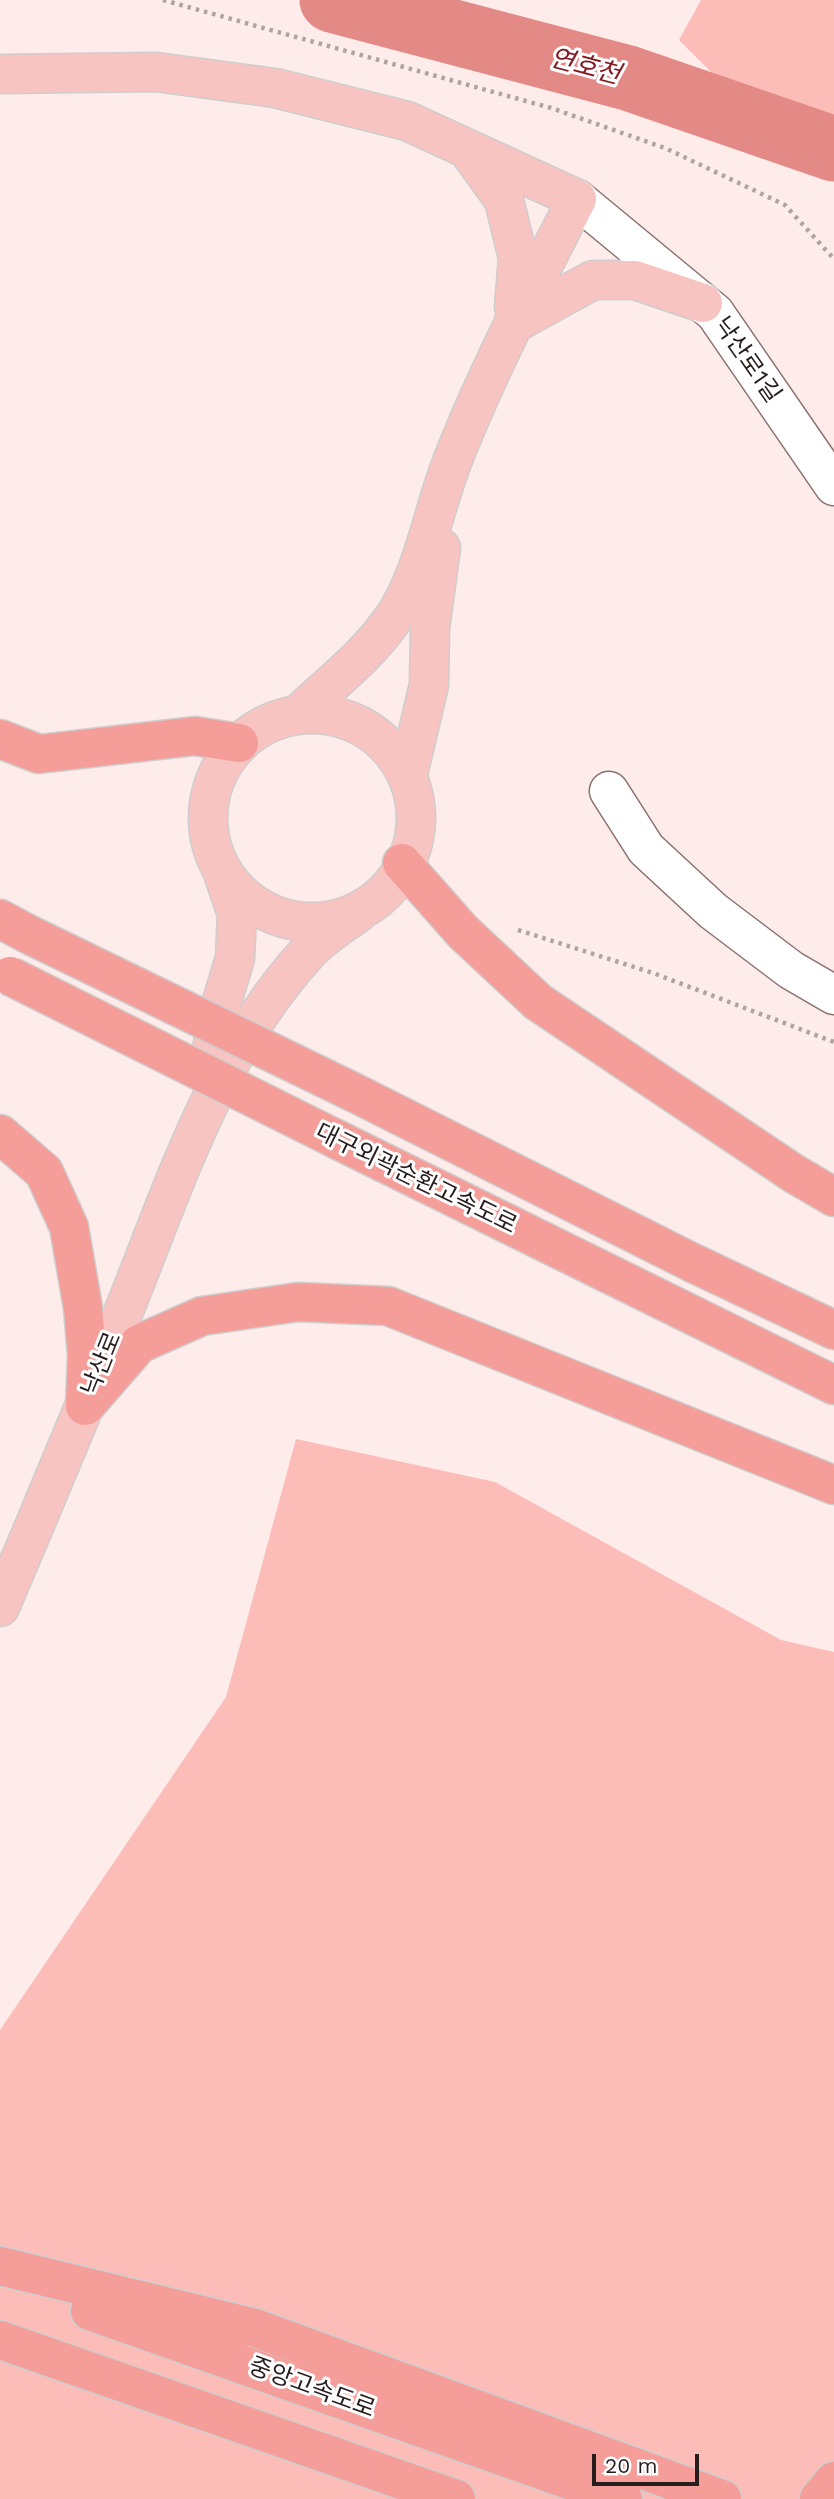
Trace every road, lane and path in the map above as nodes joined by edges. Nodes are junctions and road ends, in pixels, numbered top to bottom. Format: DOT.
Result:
graph roads {
  1 [pos="163,0"];
  2 [pos="0,74"];
  3 [pos="467,148"];
  4 [pos="577,198"];
  5 [pos="834,259"];
  6 [pos="702,303"];
  7 [pos="513,324"];
  8 [pos="452,462"];
  9 [pos="834,486"];
  10 [pos="299,714"];
  11 [pos="0,739"];
  12 [pos="239,743"];
  13 [pos="408,774"];
  14 [pos="609,791"];
  15 [pos="402,863"];
  16 [pos="224,875"];
  17 [pos="358,913"];
  18 [pos="15,927"];
  19 [pos="468,937"];
  20 [pos="5,973"];
  21 [pos="834,995"];
  22 [pos="834,1042"];
  23 [pos="201,1120"];
  24 [pos="0,1134"];
  25 [pos="834,1197"];
  26 [pos="834,1330"];
  27 [pos="834,1385"];
  28 [pos="85,1406"];
  29 [pos="834,1485"];
  30 [pos="0,1607"];
  31 [pos="0,2266"];
  32 [pos="0,2280"];
  33 [pos="0,2340"];
  34 [pos="834,2481"];
  35 [pos="456,2499"];
  36 [pos="623,2499"];
  37 [pos="722,2499"];
  38 [pos="819,2499"];
  1 -- 5 [label="path"];
  2 -- 3 [label="main road"];
  3 -- 4 [label="main road"];
  3 -- 7 [label="main road"];
  4 -- 6 [label="street, 낙산로1길"];
  4 -- 7 [label="main road"];
  6 -- 7 [label="main road"];
  6 -- 9 [label="street, 낙산로1길"];
  7 -- 8 [label="main road"];
  8 -- 10 [label="main road"];
  8 -- 13 [label="main road"];
  10 -- 12 [label="main road"];
  10 -- 13 [label="main road"];
  11 -- 12 [label="highway"];
  12 -- 16 [label="main road"];
  13 -- 15 [label="main road"];
  14 -- 21 [label="street"];
  15 -- 17 [label="main road"];
  15 -- 19 [label="highway"];
  16 -- 17 [label="main road"];
  16 -- 23 [label="main road"];
  17 -- 23 [label="main road"];
  18 -- 26 [label="highway, 대구외곽순환고속도로, bridge"];
  19 -- 22 [label="path"];
  19 -- 25 [label="highway"];
  20 -- 27 [label="highway, 대구외곽순환고속도로, bridge"];
  23 -- 28 [label="main road, 낙산로"];
  24 -- 28 [label="highway"];
  28 -- 29 [label="highway"];
  28 -- 30 [label="main road, 낙산로"];
  31 -- 37 [label="highway"];
  32 -- 36 [label="highway, 중앙고속도로"];
  33 -- 35 [label="highway"];
  34 -- 38 [label="highway"];
}
